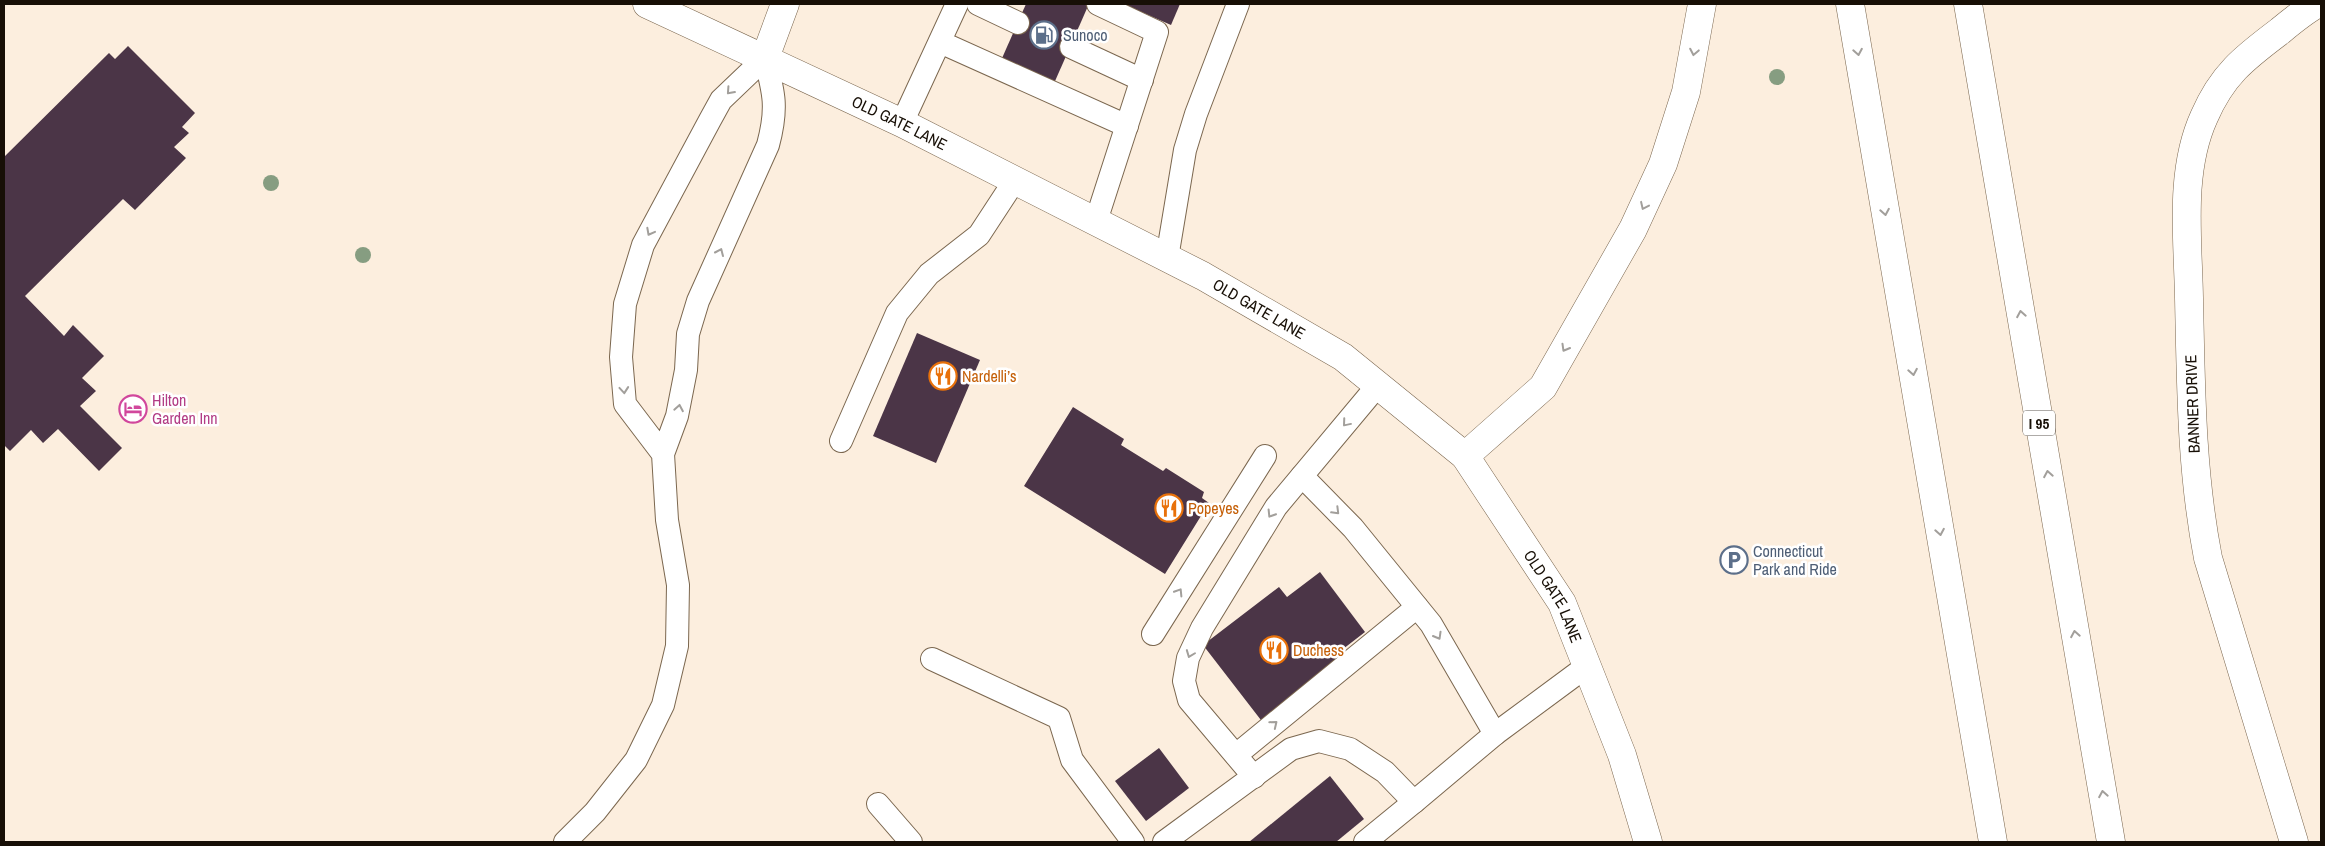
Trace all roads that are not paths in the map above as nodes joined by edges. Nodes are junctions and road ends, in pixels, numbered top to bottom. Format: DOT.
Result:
graph roads {
  1 [pos="647,4"];
  2 [pos="785,4"];
  3 [pos="957,4"];
  4 [pos="978,4"];
  5 [pos="1098,4"];
  6 [pos="1238,4"];
  7 [pos="1702,4"];
  8 [pos="1850,4"];
  9 [pos="1968,4"];
  10 [pos="2317,4"];
  11 [pos="1018,23"];
  12 [pos="940,42"];
  13 [pos="1070,47"];
  14 [pos="765,58"];
  15 [pos="1142,80"];
  16 [pos="902,123"];
  17 [pos="1127,126"];
  18 [pos="1014,180"];
  19 [pos="1096,222"];
  20 [pos="1167,258"];
  21 [pos="1378,385"];
  22 [pos="841,441"];
  23 [pos="663,454"];
  24 [pos="1265,456"];
  25 [pos="1465,456"];
  26 [pos="1302,476"];
  27 [pos="1417,607"];
  28 [pos="1153,634"];
  29 [pos="932,659"];
  30 [pos="1587,666"];
  31 [pos="1495,734"];
  32 [pos="1236,755"];
  33 [pos="1254,776"];
  34 [pos="1414,802"];
  35 [pos="878,804"];
  36 [pos="565,842"];
  37 [pos="911,842"];
  38 [pos="1133,842"];
  39 [pos="1164,842"];
  40 [pos="1366,842"];
  41 [pos="1648,842"];
  42 [pos="1993,842"];
  43 [pos="2111,842"];
  44 [pos="2294,842"];
  1 -- 14 [label="main road, OLD GATE LANE"];
  2 -- 14 [label="main road"];
  3 -- 12 [label="lane"];
  4 -- 11 [label="lane"];
  5 -- 15 [label="lane"];
  6 -- 20 [label="lane"];
  7 -- 25 [label="main road, one-way"];
  8 -- 42 [label="main road, one-way"];
  43 -- 9 [label="main road, I 95, one-way"];
  10 -- 44 [label="main road, BANNER DRIVE"];
  12 -- 16 [label="lane"];
  12 -- 17 [label="lane"];
  13 -- 15 [label="lane"];
  14 -- 16 [label="main road, OLD GATE LANE"];
  23 -- 14 [label="lane, one-way"];
  14 -- 23 [label="lane, one-way"];
  15 -- 17 [label="lane"];
  16 -- 18 [label="main road, OLD GATE LANE"];
  17 -- 19 [label="lane"];
  18 -- 19 [label="main road, OLD GATE LANE"];
  18 -- 22 [label="lane"];
  19 -- 20 [label="main road, OLD GATE LANE"];
  20 -- 21 [label="main road, OLD GATE LANE"];
  21 -- 25 [label="main road, OLD GATE LANE"];
  21 -- 26 [label="lane, one-way"];
  23 -- 36 [label="lane"];
  28 -- 24 [label="lane, one-way"];
  25 -- 30 [label="main road, OLD GATE LANE"];
  26 -- 27 [label="lane, one-way"];
  26 -- 32 [label="lane, one-way"];
  27 -- 31 [label="lane, one-way"];
  32 -- 27 [label="lane, one-way"];
  29 -- 38 [label="lane"];
  30 -- 31 [label="lane"];
  30 -- 41 [label="main road, OLD GATE LANE"];
  31 -- 34 [label="lane"];
  32 -- 33 [label="lane"];
  33 -- 34 [label="lane"];
  33 -- 39 [label="lane"];
  34 -- 40 [label="lane"];
  35 -- 37 [label="lane"];
}
